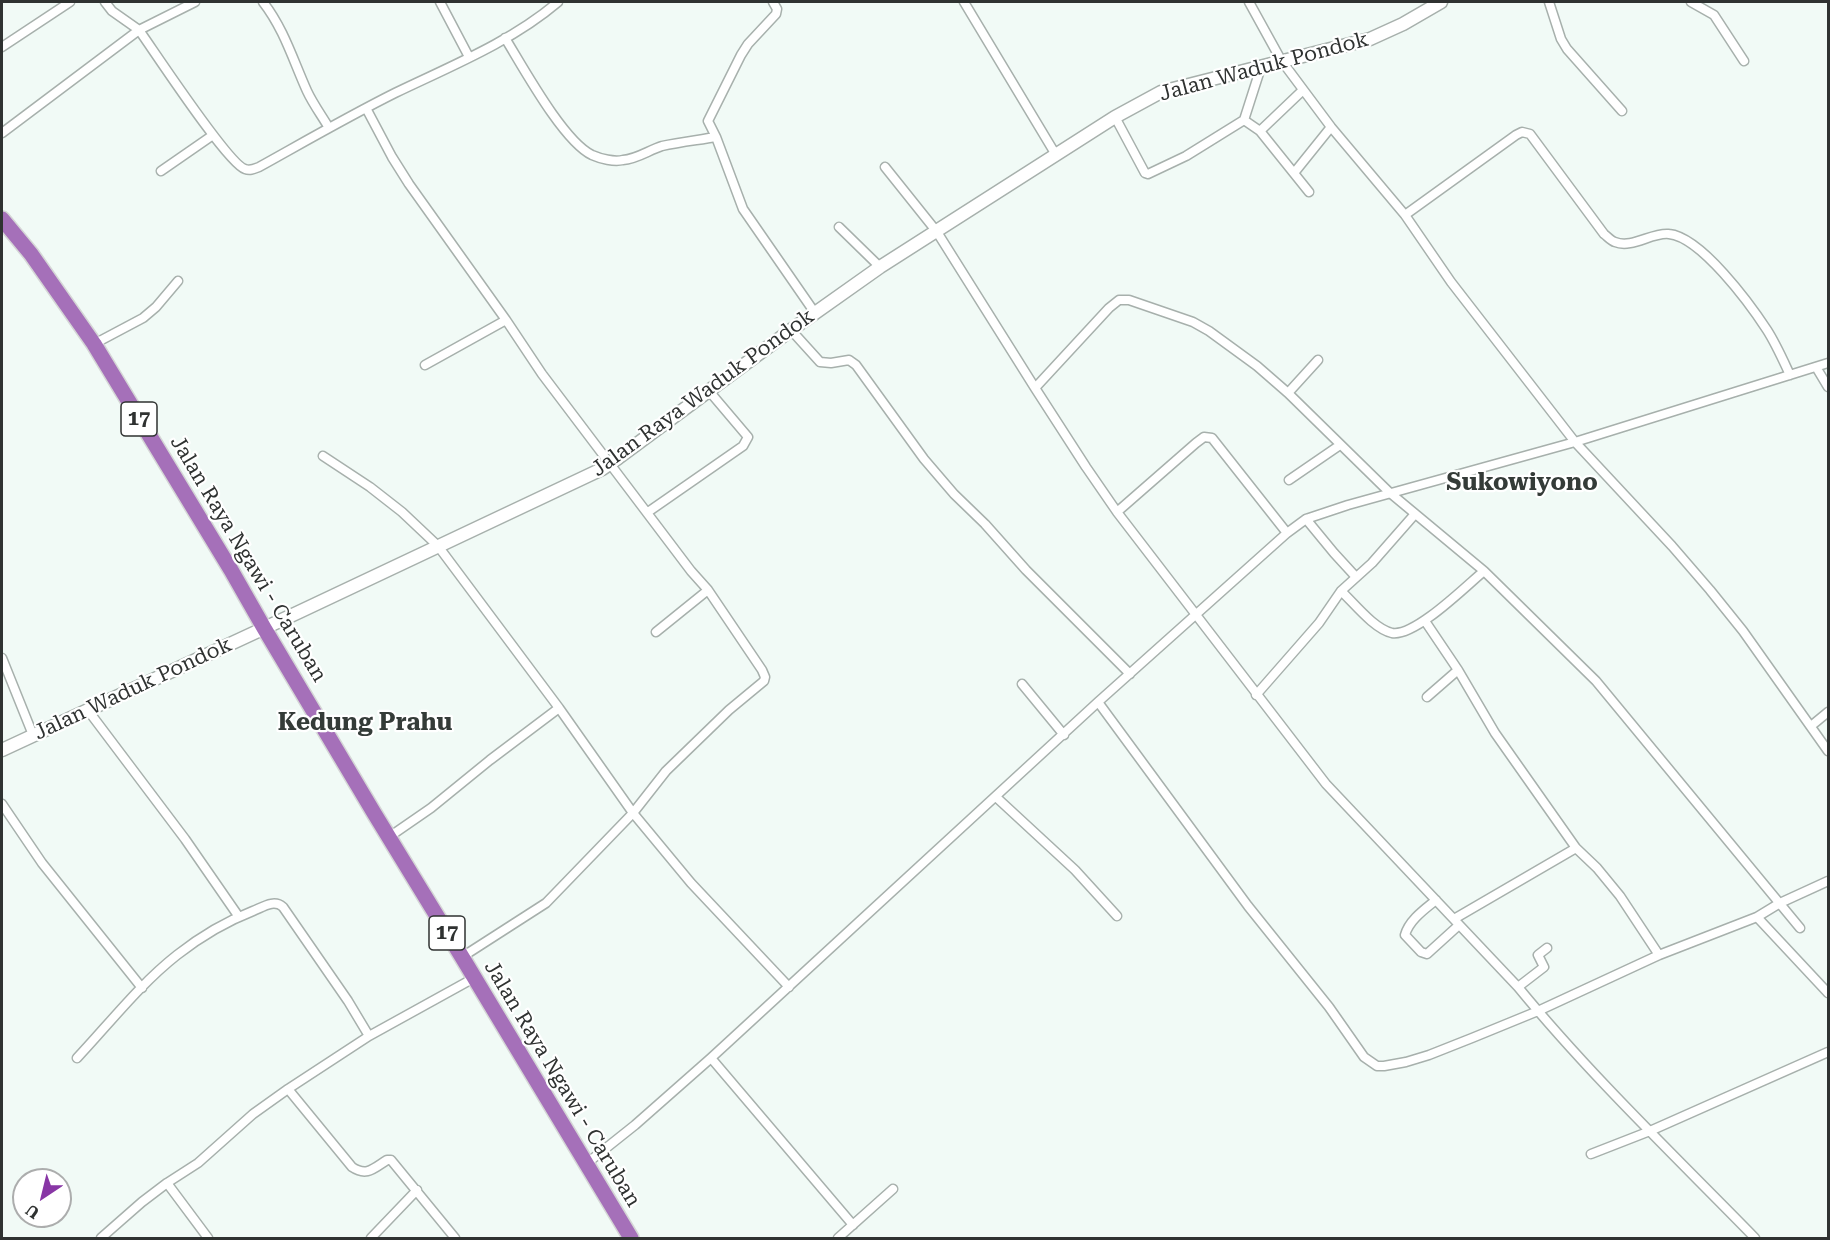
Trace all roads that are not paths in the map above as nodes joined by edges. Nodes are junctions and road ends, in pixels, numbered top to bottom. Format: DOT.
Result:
graph roads {
  1 [pos="70,2"];
  2 [pos="105,2"];
  3 [pos="195,2"];
  4 [pos="263,2"];
  5 [pos="440,2"];
  6 [pos="558,2"];
  7 [pos="773,2"];
  8 [pos="964,2"];
  9 [pos="1249,2"];
  10 [pos="1441,2"];
  11 [pos="1549,2"];
  12 [pos="1691,2"];
  13 [pos="139,30"];
  14 [pos="505,38"];
  15 [pos="2,47"];
  16 [pos="469,57"];
  17 [pos="1281,60"];
  18 [pos="1744,61"];
  19 [pos="1261,67"];
  20 [pos="1303,90"];
  21 [pos="366,108"];
  22 [pos="1622,111"];
  23 [pos="1115,117"];
  24 [pos="1244,120"];
  25 [pos="1331,127"];
  26 [pos="329,128"];
  27 [pos="1260,131"];
  28 [pos="2,133"];
  29 [pos="213,135"];
  30 [pos="716,137"];
  31 [pos="1056,155"];
  32 [pos="885,167"];
  33 [pos="161,171"];
  34 [pos="1294,173"];
  35 [pos="1310,192"];
  36 [pos="1405,215"];
  37 [pos="2,219"];
  38 [pos="839,227"];
  39 [pos="937,232"];
  40 [pos="880,267"];
  41 [pos="178,281"];
  42 [pos="815,313"];
  43 [pos="506,320"];
  44 [pos="791,330"];
  45 [pos="94,344"];
  46 [pos="1318,360"];
  47 [pos="1828,363"];
  48 [pos="425,365"];
  49 [pos="1816,367"];
  50 [pos="1790,375"];
  51 [pos="1828,387"];
  52 [pos="1035,388"];
  53 [pos="709,391"];
  54 [pos="1288,393"];
  55 [pos="1575,442"];
  56 [pos="1340,445"];
  57 [pos="323,456"];
  58 [pos="610,463"];
  59 [pos="1289,480"];
  60 [pos="1389,492"];
  61 [pos="648,512"];
  62 [pos="1117,512"];
  63 [pos="1415,514"];
  64 [pos="1306,519"];
  65 [pos="1287,533"];
  66 [pos="438,546"];
  67 [pos="1484,571"];
  68 [pos="1356,577"];
  69 [pos="708,590"];
  70 [pos="1341,591"];
  71 [pos="1196,615"];
  72 [pos="1425,621"];
  73 [pos="264,628"];
  74 [pos="656,632"];
  75 [pos="2,658"];
  76 [pos="1458,670"];
  77 [pos="1130,674"];
  78 [pos="1022,684"];
  79 [pos="1256,695"];
  80 [pos="1427,697"];
  81 [pos="1098,702"];
  82 [pos="559,708"];
  83 [pos="87,709"];
  84 [pos="1828,712"];
  85 [pos="1811,726"];
  86 [pos="33,735"];
  87 [pos="1064,735"];
  88 [pos="2,750"];
  89 [pos="1828,751"];
  90 [pos="996,797"];
  91 [pos="2,804"];
  92 [pos="633,813"];
  93 [pos="389,837"];
  94 [pos="1576,848"];
  95 [pos="1828,881"];
  96 [pos="1436,900"];
  97 [pos="1780,903"];
  98 [pos="1118,916"];
  99 [pos="239,917"];
  100 [pos="1757,917"];
  101 [pos="1456,922"];
  102 [pos="1800,928"];
  103 [pos="1547,948"];
  104 [pos="1659,955"];
  105 [pos="462,957"];
  106 [pos="474,978"];
  107 [pos="789,987"];
  108 [pos="1518,987"];
  109 [pos="142,988"];
  110 [pos="1828,993"];
  111 [pos="1538,1011"];
  112 [pos="369,1036"];
  113 [pos="1828,1052"];
  114 [pos="77,1058"];
  115 [pos="711,1058"];
  116 [pos="288,1089"];
  117 [pos="1650,1131"];
  118 [pos="1591,1154"];
  119 [pos="586,1164"];
  120 [pos="167,1183"];
  121 [pos="892,1189"];
  122 [pos="417,1190"];
  123 [pos="853,1225"];
  124 [pos="101,1239"];
  125 [pos="208,1239"];
  126 [pos="371,1239"];
  127 [pos="455,1239"];
  128 [pos="631,1239"];
  129 [pos="838,1239"];
  130 [pos="1755,1239"];
  1 -- 15 [label="street"];
  2 -- 13 [label="street"];
  3 -- 13 [label="street"];
  4 -- 26 [label="street"];
  5 -- 16 [label="street"];
  6 -- 14 [label="street"];
  7 -- 30 [label="street"];
  8 -- 31 [label="street"];
  9 -- 17 [label="street"];
  10 -- 17 [label="street, Jalan Waduk Pondok"];
  11 -- 22 [label="street"];
  12 -- 18 [label="street"];
  13 -- 28 [label="street"];
  13 -- 29 [label="street"];
  14 -- 16 [label="street"];
  14 -- 30 [label="street"];
  16 -- 21 [label="street"];
  17 -- 19 [label="street, Jalan Waduk Pondok"];
  17 -- 20 [label="street"];
  19 -- 23 [label="street, Jalan Waduk Pondok"];
  19 -- 24 [label="street"];
  20 -- 25 [label="street"];
  20 -- 27 [label="street"];
  21 -- 26 [label="street"];
  21 -- 43 [label="street"];
  23 -- 24 [label="street"];
  23 -- 31 [label="street, Jalan Waduk Pondok"];
  24 -- 27 [label="street"];
  25 -- 34 [label="street"];
  25 -- 36 [label="street"];
  26 -- 29 [label="street"];
  27 -- 34 [label="street"];
  29 -- 33 [label="street"];
  30 -- 42 [label="street"];
  31 -- 39 [label="street, Jalan Waduk Pondok"];
  32 -- 39 [label="street"];
  34 -- 35 [label="street"];
  36 -- 50 [label="street"];
  36 -- 55 [label="street"];
  37 -- 45 [label="highway, Jalan Raya Ngawi - Caruban / 17"];
  38 -- 40 [label="street"];
  39 -- 40 [label="street, Jalan Raya Waduk Pondok"];
  39 -- 52 [label="street"];
  40 -- 42 [label="street, Jalan Raya Waduk Pondok"];
  41 -- 45 [label="street"];
  42 -- 44 [label="street, Jalan Raya Waduk Pondok"];
  43 -- 48 [label="street"];
  43 -- 58 [label="street"];
  44 -- 53 [label="street, Jalan Raya Waduk Pondok"];
  44 -- 77 [label="street"];
  45 -- 73 [label="highway, Jalan Raya Ngawi - Caruban / 17"];
  46 -- 54 [label="street"];
  47 -- 49 [label="street"];
  49 -- 50 [label="street"];
  49 -- 51 [label="street"];
  50 -- 55 [label="street"];
  52 -- 54 [label="street"];
  52 -- 62 [label="street"];
  53 -- 58 [label="street, Jalan Raya Waduk Pondok"];
  53 -- 61 [label="street"];
  54 -- 56 [label="street"];
  55 -- 60 [label="street"];
  55 -- 85 [label="street"];
  56 -- 59 [label="street"];
  56 -- 60 [label="street"];
  57 -- 66 [label="street"];
  58 -- 61 [label="street"];
  58 -- 66 [label="street, Jalan Raya Waduk Pondok"];
  60 -- 63 [label="street"];
  60 -- 64 [label="street"];
  61 -- 69 [label="street"];
  62 -- 65 [label="street"];
  62 -- 71 [label="street"];
  63 -- 67 [label="street"];
  63 -- 68 [label="street"];
  64 -- 65 [label="street"];
  64 -- 68 [label="street"];
  65 -- 71 [label="street"];
  66 -- 73 [label="street, Jalan Raya Waduk Pondok"];
  66 -- 82 [label="street"];
  67 -- 72 [label="street"];
  67 -- 97 [label="street"];
  68 -- 70 [label="street"];
  69 -- 74 [label="street"];
  69 -- 92 [label="street"];
  70 -- 72 [label="street"];
  70 -- 79 [label="street"];
  71 -- 77 [label="street"];
  71 -- 79 [label="street"];
  72 -- 76 [label="street"];
  73 -- 83 [label="street, Jalan Waduk Pondok"];
  73 -- 93 [label="highway, Jalan Raya Ngawi - Caruban / 17"];
  75 -- 86 [label="street"];
  76 -- 80 [label="street"];
  76 -- 94 [label="street"];
  77 -- 81 [label="street"];
  78 -- 87 [label="street"];
  79 -- 96 [label="street"];
  81 -- 87 [label="street"];
  81 -- 111 [label="street"];
  82 -- 92 [label="street"];
  82 -- 93 [label="street"];
  83 -- 86 [label="street, Jalan Waduk Pondok"];
  83 -- 99 [label="street"];
  84 -- 85 [label="street"];
  85 -- 89 [label="street"];
  86 -- 88 [label="street, Jalan Waduk Pondok"];
  87 -- 90 [label="street"];
  90 -- 98 [label="street"];
  90 -- 107 [label="street"];
  91 -- 109 [label="street"];
  92 -- 105 [label="street"];
  92 -- 107 [label="street"];
  93 -- 105 [label="highway, Jalan Raya Ngawi - Caruban / 17"];
  94 -- 101 [label="street"];
  94 -- 104 [label="street"];
  95 -- 97 [label="street"];
  96 -- 101 [label="street"];
  96 -- 101 [label="street"];
  97 -- 100 [label="street"];
  97 -- 102 [label="street"];
  99 -- 109 [label="street"];
  99 -- 112 [label="street"];
  100 -- 104 [label="street"];
  100 -- 110 [label="street"];
  101 -- 108 [label="street"];
  103 -- 108 [label="street"];
  104 -- 111 [label="street"];
  105 -- 106 [label="highway, Jalan Raya Ngawi - Caruban / 17"];
  106 -- 112 [label="street"];
  106 -- 119 [label="highway, Jalan Raya Ngawi - Caruban / 17"];
  107 -- 115 [label="street"];
  108 -- 111 [label="street"];
  109 -- 114 [label="street"];
  111 -- 117 [label="street"];
  112 -- 116 [label="street"];
  113 -- 117 [label="street"];
  115 -- 119 [label="street"];
  115 -- 123 [label="street"];
  116 -- 120 [label="street"];
  116 -- 122 [label="street"];
  117 -- 118 [label="street"];
  117 -- 130 [label="street"];
  119 -- 128 [label="highway, Jalan Raya Ngawi - Caruban / 17"];
  120 -- 124 [label="street"];
  120 -- 125 [label="street"];
  121 -- 123 [label="street"];
  122 -- 126 [label="street"];
  122 -- 127 [label="street"];
  123 -- 129 [label="street"];
}
